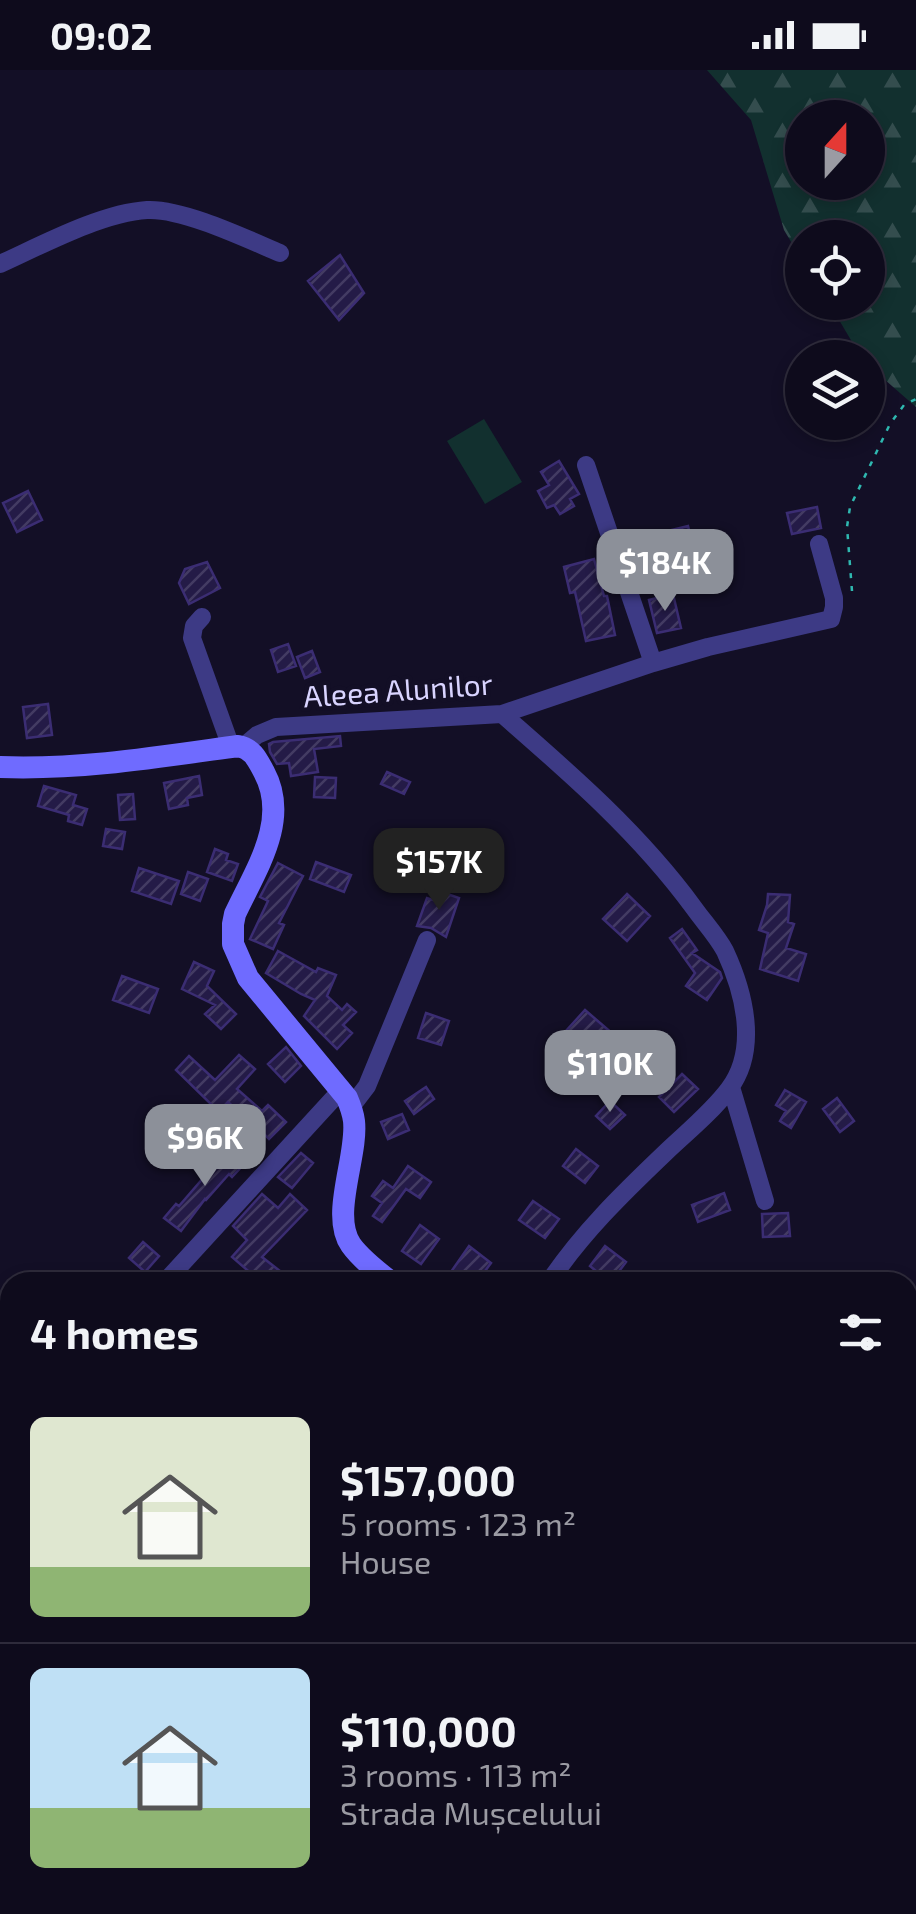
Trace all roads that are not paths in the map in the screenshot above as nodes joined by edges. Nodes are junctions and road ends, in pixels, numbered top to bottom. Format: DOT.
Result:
graph roads {
  1 [pos="280,253"];
  2 [pos="0,264"];
  3 [pos="586,465"];
  4 [pos="820,544"];
  5 [pos="202,618"];
  6 [pos="654,663"];
  7 [pos="502,714"];
  8 [pos="237,747"];
  9 [pos="0,767"];
  10 [pos="427,940"];
  11 [pos="731,1086"];
  12 [pos="346,1098"];
  13 [pos="765,1201"];
  14 [pos="175,1272"];
  15 [pos="380,1272"];
  16 [pos="556,1272"];
  1 -- 2 [label="street"];
  3 -- 6 [label="street"];
  4 -- 6 [label="street, Aleea Alunilor"];
  5 -- 8 [label="street"];
  6 -- 7 [label="street, Aleea Alunilor"];
  7 -- 8 [label="street, Aleea Alunilor"];
  7 -- 11 [label="street"];
  8 -- 9 [label="street"];
  8 -- 12 [label="street"];
  10 -- 12 [label="street"];
  11 -- 13 [label="street"];
  11 -- 16 [label="street"];
  12 -- 14 [label="street"];
  12 -- 15 [label="street"];
}
